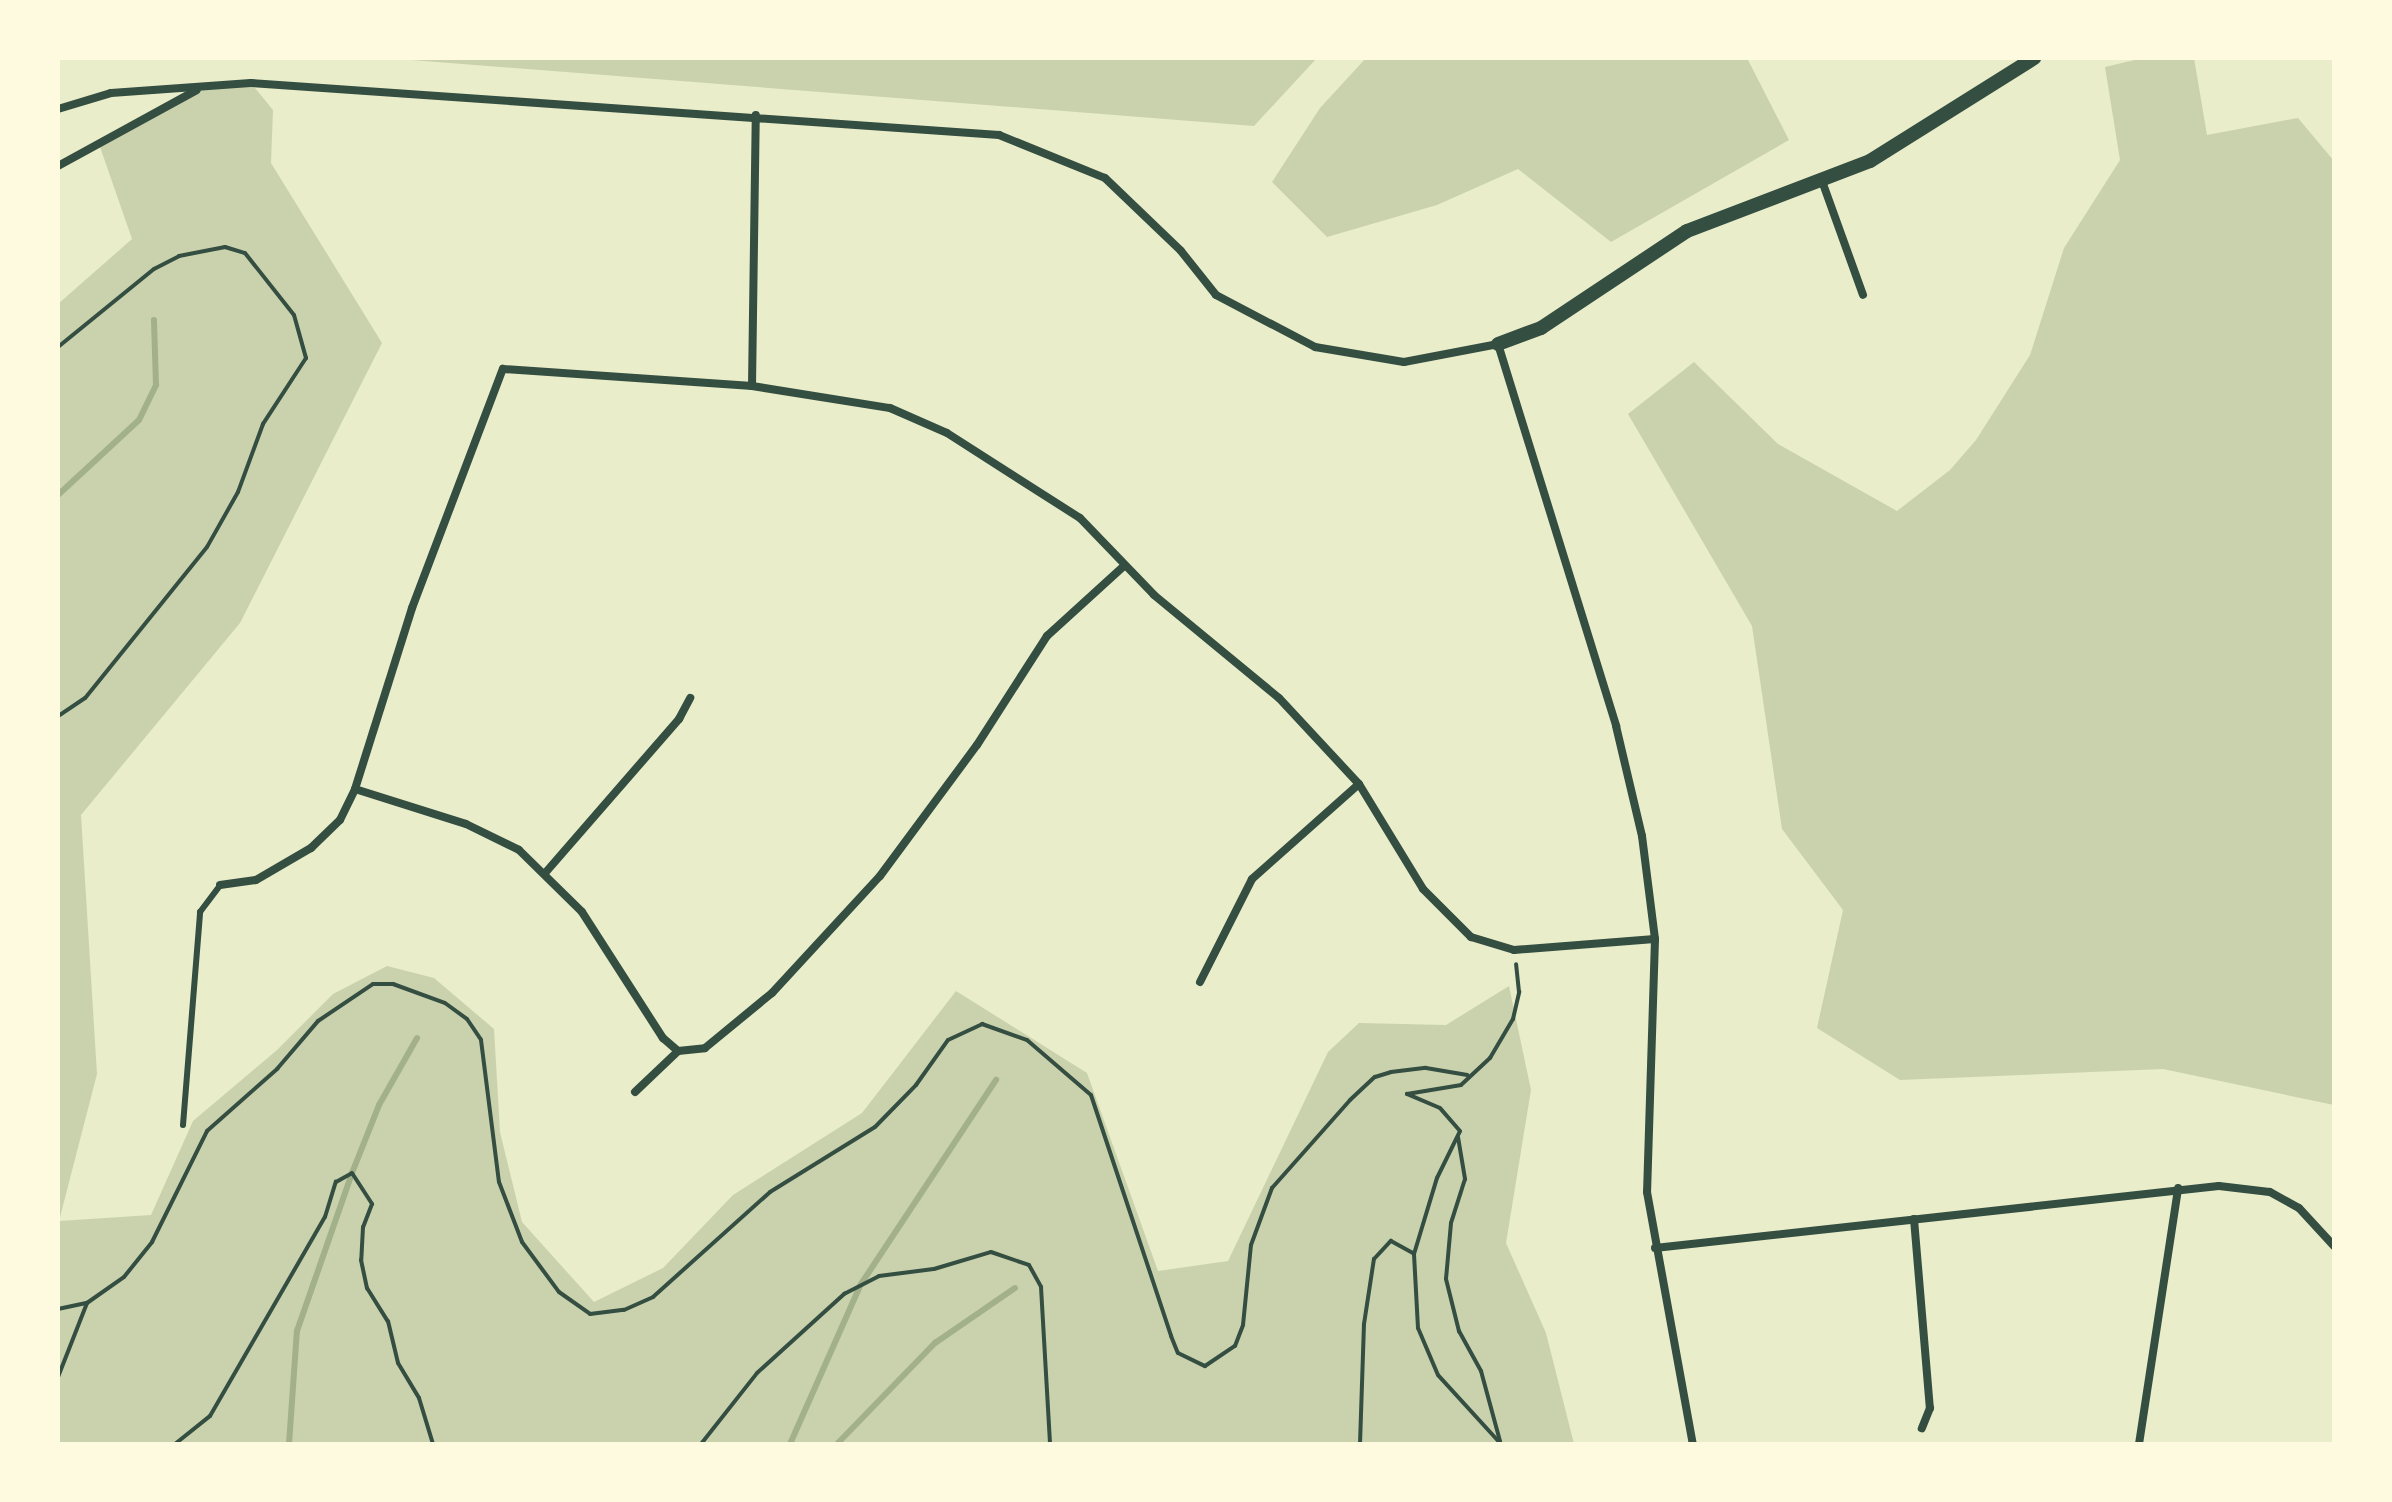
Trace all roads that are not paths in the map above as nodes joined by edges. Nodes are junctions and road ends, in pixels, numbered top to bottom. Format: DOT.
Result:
graph roads {
  1 [pos="2034,58"];
  2 [pos="201,87"];
  3 [pos="58,109"];
  4 [pos="756,115"];
  5 [pos="58,166"];
  6 [pos="1822,181"];
  7 [pos="1863,295"];
  8 [pos="1498,344"];
  9 [pos="752,386"];
  10 [pos="1124,566"];
  11 [pos="690,698"];
  12 [pos="1359,784"];
  13 [pos="355,789"];
  14 [pos="546,872"];
  15 [pos="220,885"];
  16 [pos="1655,939"];
  17 [pos="1200,982"];
  18 [pos="678,1051"];
  19 [pos="635,1092"];
  20 [pos="183,1125"];
  21 [pos="2178,1188"];
  22 [pos="1914,1219"];
  23 [pos="2334,1246"];
  24 [pos="1655,1248"];
  25 [pos="1922,1428"];
  26 [pos="1693,1444"];
  27 [pos="2139,1444"];
  1 -- 6 [label="street"];
  2 -- 3 [label="street"];
  2 -- 4 [label="street"];
  2 -- 5 [label="street"];
  4 -- 8 [label="street"];
  4 -- 9 [label="street"];
  6 -- 7 [label="street"];
  6 -- 8 [label="street"];
  8 -- 16 [label="street"];
  9 -- 10 [label="street"];
  9 -- 13 [label="street"];
  10 -- 12 [label="street"];
  10 -- 18 [label="street"];
  11 -- 14 [label="street"];
  12 -- 16 [label="street"];
  12 -- 17 [label="street"];
  13 -- 14 [label="street"];
  13 -- 15 [label="street"];
  14 -- 18 [label="street"];
  15 -- 20 [label="lane"];
  16 -- 24 [label="street"];
  18 -- 19 [label="street"];
  21 -- 22 [label="street"];
  21 -- 23 [label="street"];
  21 -- 27 [label="street"];
  22 -- 24 [label="street"];
  22 -- 25 [label="street"];
  24 -- 26 [label="street"];
}
